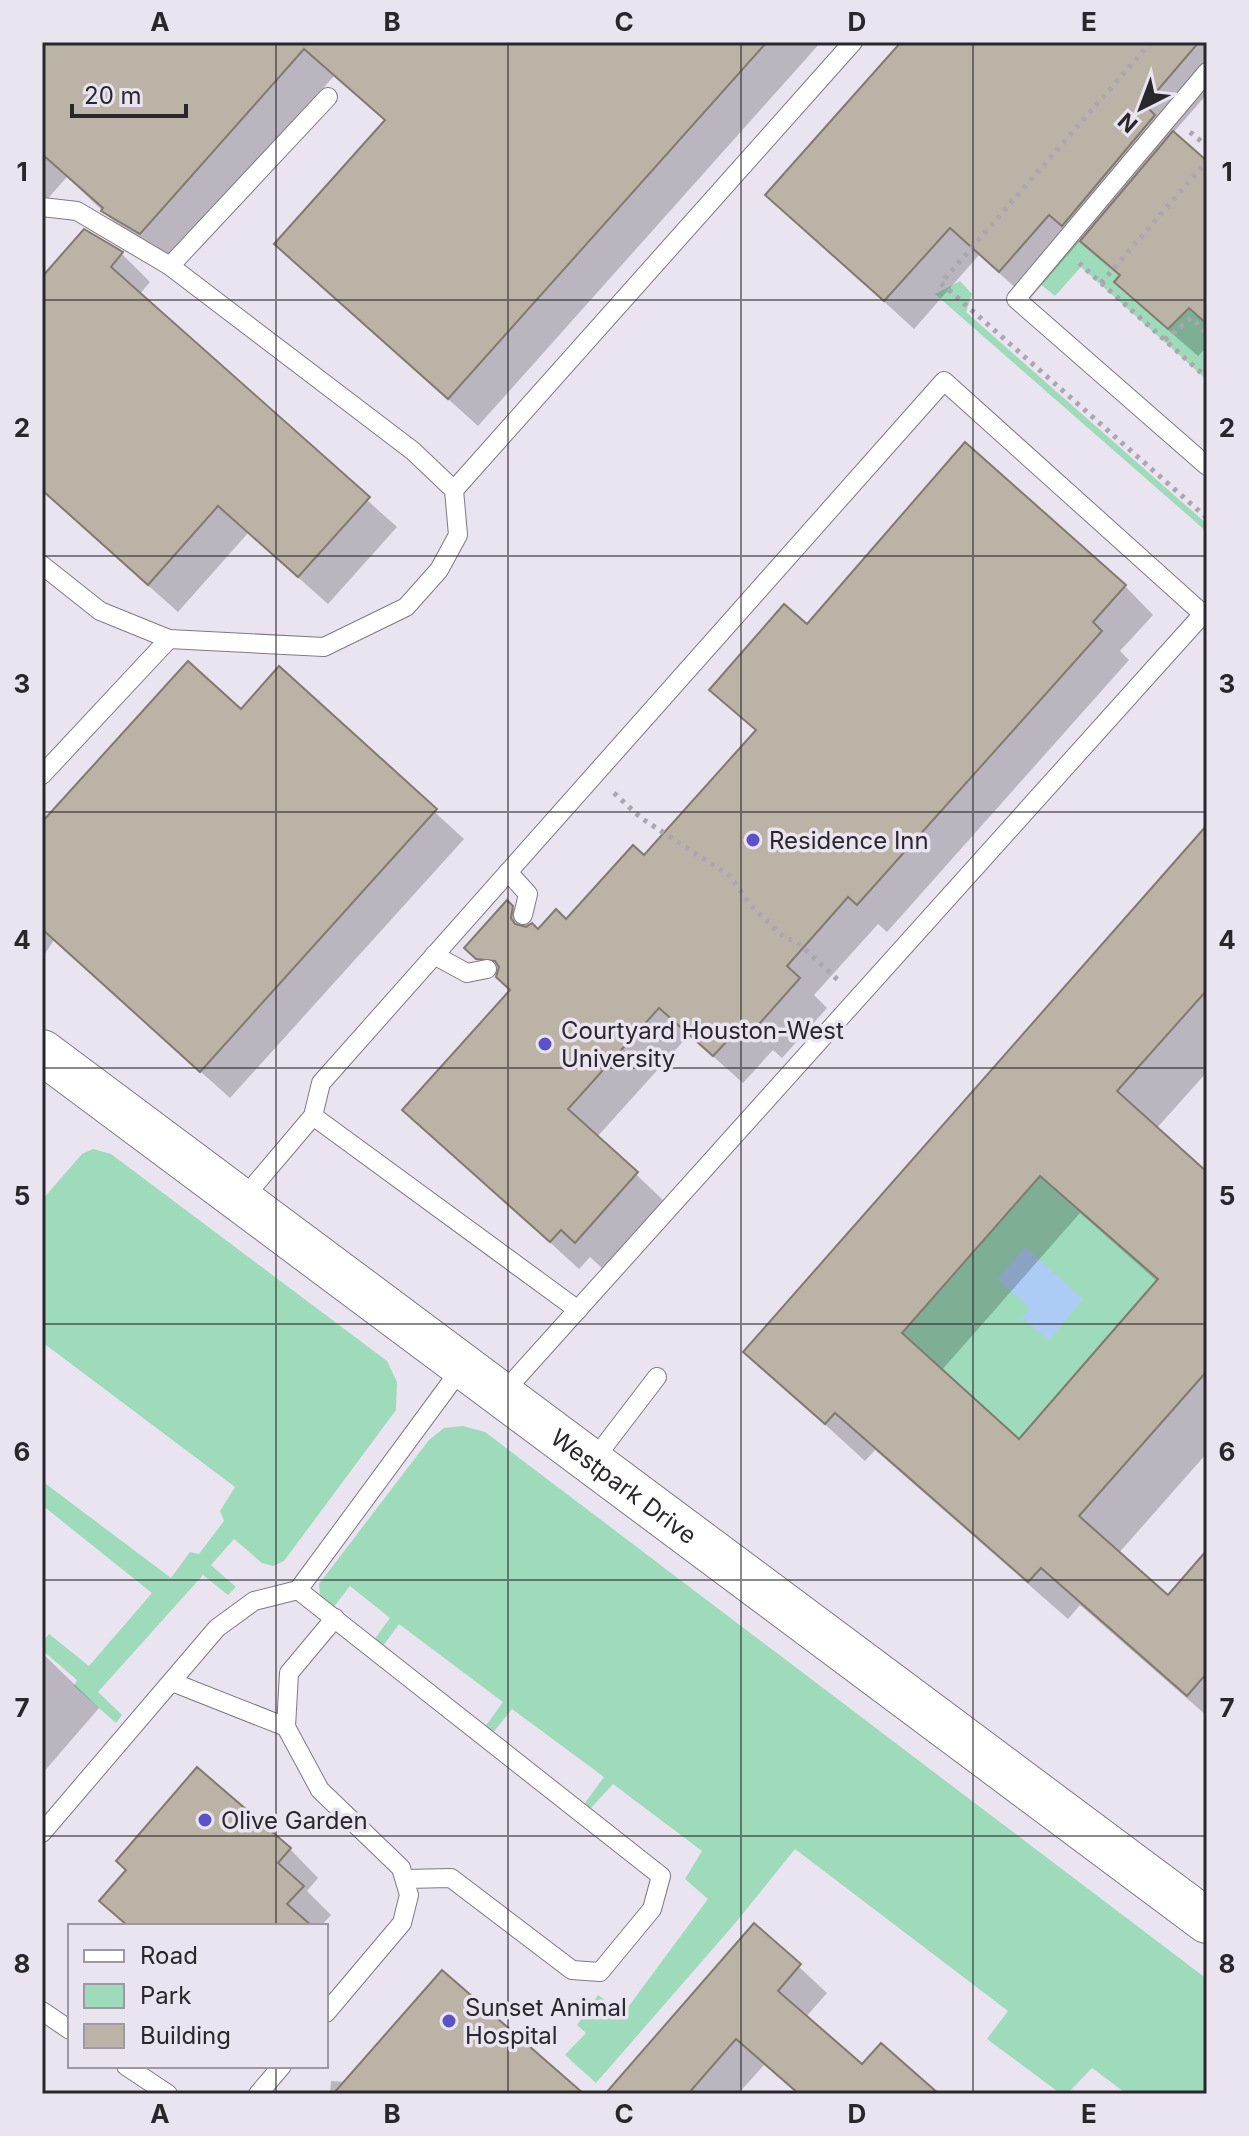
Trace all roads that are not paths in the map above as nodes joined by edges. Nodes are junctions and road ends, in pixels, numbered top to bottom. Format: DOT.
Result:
graph roads {
  1 [pos="853,42"];
  2 [pos="1206,76"];
  3 [pos="328,97"];
  4 [pos="42,207"];
  5 [pos="170,266"];
  6 [pos="1207,466"];
  7 [pos="454,490"];
  8 [pos="42,565"];
  9 [pos="169,639"];
  10 [pos="42,775"];
  11 [pos="508,872"];
  12 [pos="523,915"];
  13 [pos="434,955"];
  14 [pos="487,969"];
  15 [pos="42,1052"];
  16 [pos="313,1116"];
  17 [pos="241,1201"];
  18 [pos="578,1310"];
  19 [pos="463,1366"];
  20 [pos="657,1377"];
  21 [pos="502,1394"];
  22 [pos="592,1462"];
  23 [pos="298,1590"];
  24 [pos="335,1618"];
  25 [pos="172,1682"];
  26 [pos="286,1727"];
  27 [pos="42,1833"];
  28 [pos="405,1879"];
  29 [pos="1207,1921"];
  30 [pos="42,2011"];
  31 [pos="328,2011"];
  32 [pos="68,2029"];
  33 [pos="129,2068"];
  34 [pos="280,2068"];
  35 [pos="168,2094"];
  36 [pos="258,2094"];
  1 -- 7 [label="lane"];
  2 -- 6 [label="lane"];
  3 -- 5 [label="lane"];
  4 -- 5 [label="lane"];
  5 -- 7 [label="lane"];
  7 -- 9 [label="lane"];
  8 -- 9 [label="lane"];
  9 -- 10 [label="lane"];
  11 -- 12 [label="lane"];
  11 -- 13 [label="lane"];
  11 -- 18 [label="lane"];
  13 -- 14 [label="lane"];
  13 -- 16 [label="lane"];
  15 -- 17 [label="main road, Westpark Drive"];
  16 -- 17 [label="lane"];
  16 -- 18 [label="lane"];
  17 -- 19 [label="main road, Westpark Drive"];
  18 -- 21 [label="lane"];
  19 -- 21 [label="main road, Westpark Drive"];
  19 -- 23 [label="lane"];
  20 -- 22 [label="lane"];
  21 -- 22 [label="main road, Westpark Drive"];
  22 -- 29 [label="main road, Westpark Drive"];
  23 -- 24 [label="lane"];
  23 -- 25 [label="lane"];
  24 -- 26 [label="lane"];
  24 -- 28 [label="lane"];
  25 -- 26 [label="lane"];
  25 -- 27 [label="lane"];
  26 -- 28 [label="lane"];
  28 -- 31 [label="lane"];
  30 -- 32 [label="lane"];
  33 -- 35 [label="lane"];
  34 -- 36 [label="lane"];
}
